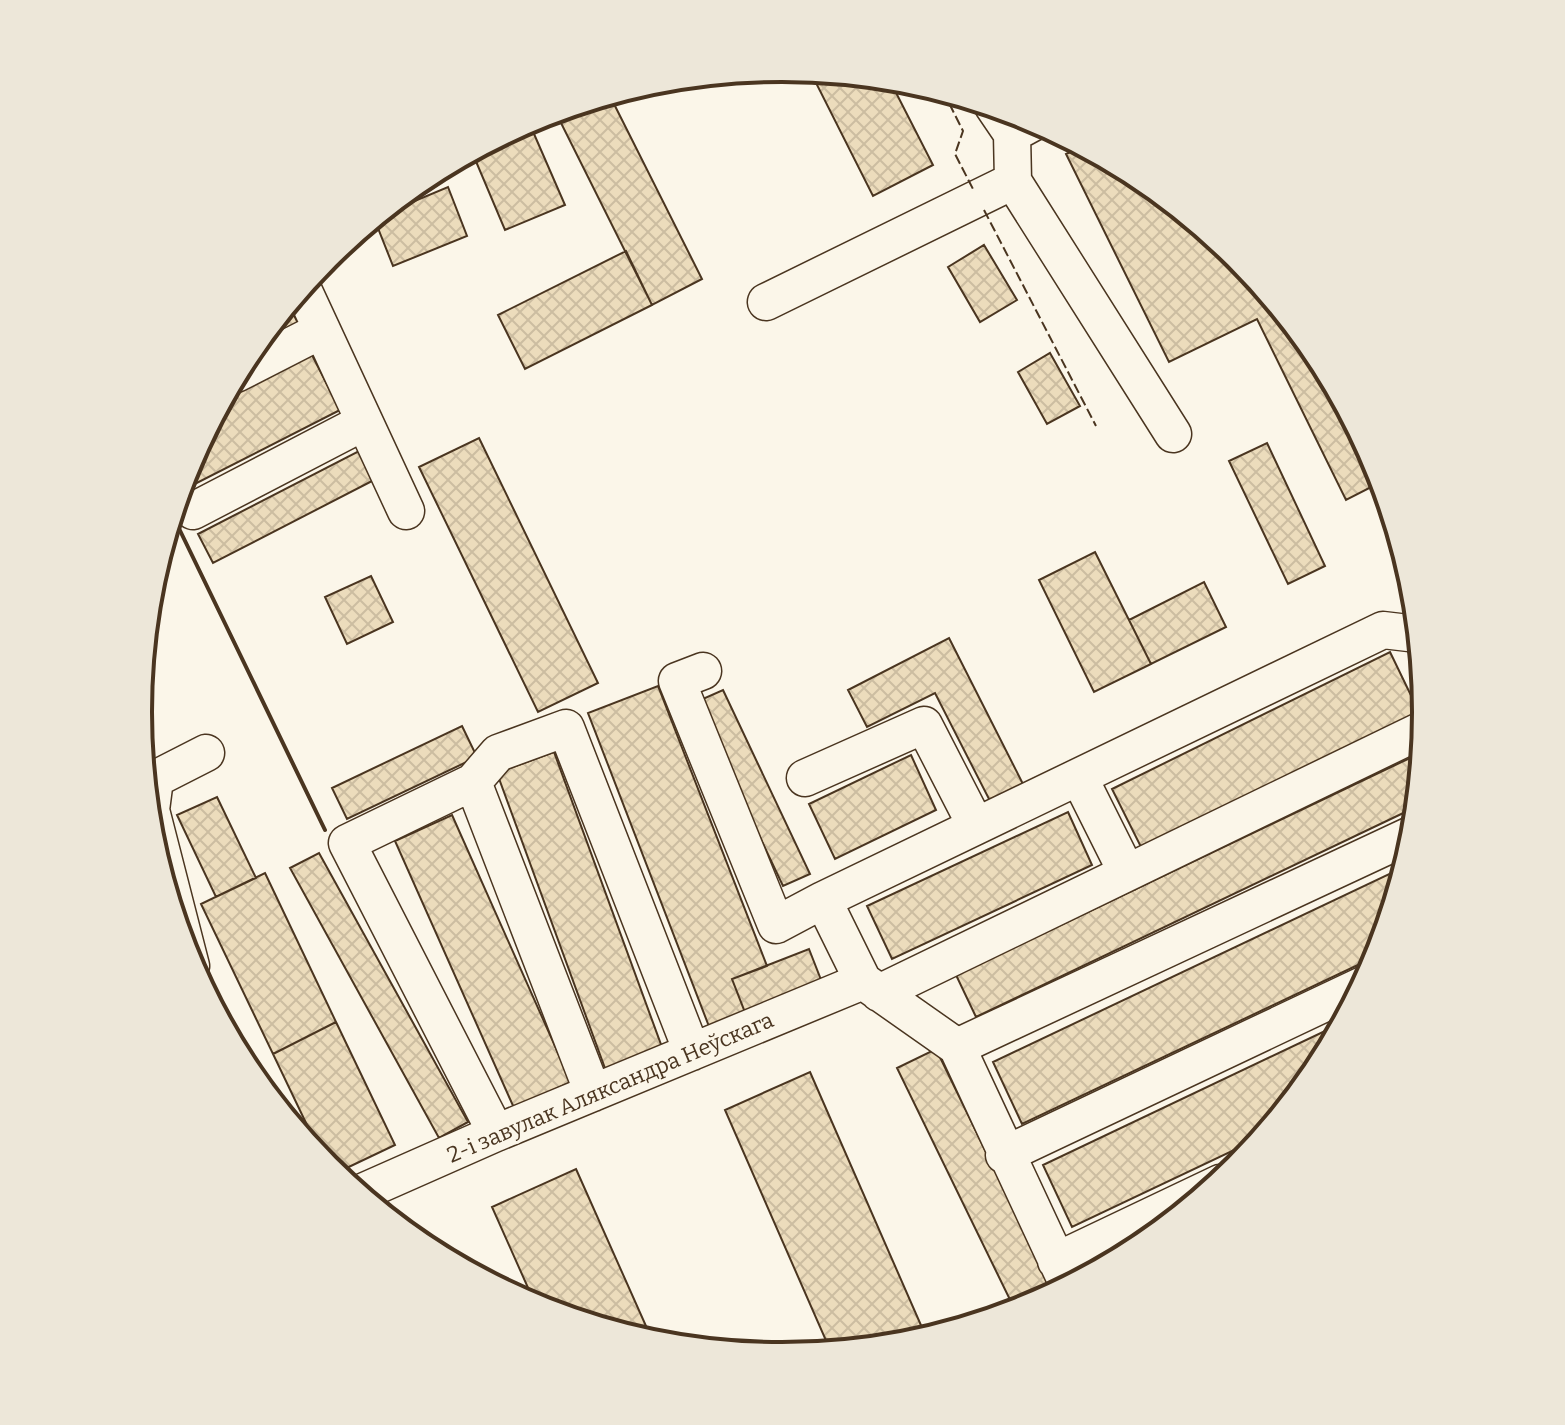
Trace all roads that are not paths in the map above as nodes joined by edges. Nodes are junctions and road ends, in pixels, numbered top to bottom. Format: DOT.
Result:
graph roads {
  1 [pos="1014,126"];
  2 [pos="1013,181"];
  3 [pos="307,298"];
  4 [pos="766,302"];
  5 [pos="322,330"];
  6 [pos="257,363"];
  7 [pos="364,422"];
  8 [pos="1173,434"];
  9 [pos="193,511"];
  10 [pos="406,511"];
  11 [pos="1408,633"];
  12 [pos="703,671"];
  13 [pos="1412,735"];
  14 [pos="206,753"];
  15 [pos="1079,777"];
  16 [pos="805,778"];
  17 [pos="155,779"];
  18 [pos="473,782"];
  19 [pos="976,826"];
  20 [pos="1400,840"];
  21 [pos="1127,873"];
  22 [pos="823,900"];
  23 [pos="871,987"];
  24 [pos="1347,992"];
  25 [pos="957,1047"];
  26 [pos="692,1052"];
  27 [pos="593,1093"];
  28 [pos="496,1133"];
  29 [pos="1004,1155"];
  30 [pos="369,1189"];
  31 [pos="1159,1218"];
  32 [pos="1062,1274"];
  1 -- 2 [label="street"];
  2 -- 4 [label="street"];
  2 -- 8 [label="street"];
  3 -- 5 [label="street"];
  5 -- 6 [label="street"];
  5 -- 7 [label="street"];
  7 -- 9 [label="street"];
  7 -- 10 [label="street"];
  11 -- 15 [label="street"];
  12 -- 22 [label="street"];
  13 -- 21 [label="street, 2-і завулак Аляксандра Неўскага"];
  14 -- 17 [label="street"];
  15 -- 19 [label="street"];
  15 -- 21 [label="street"];
  16 -- 19 [label="street"];
  18 -- 26 [label="street"];
  18 -- 27 [label="street"];
  18 -- 28 [label="street"];
  19 -- 22 [label="street"];
  20 -- 25 [label="street"];
  21 -- 23 [label="street, 2-і завулак Аляксандра Неўскага"];
  22 -- 23 [label="street"];
  23 -- 25 [label="street"];
  23 -- 26 [label="street, 2-і завулак Аляксандра Неўскага"];
  24 -- 29 [label="street"];
  25 -- 29 [label="street"];
  26 -- 27 [label="street, 2-і завулак Аляксандра Неўскага"];
  27 -- 28 [label="street, 2-і завулак Аляксандра Неўскага"];
  28 -- 30 [label="street, 2-і завулак Аляксандра Неўскага"];
  29 -- 32 [label="street"];
  31 -- 32 [label="street"];
}
